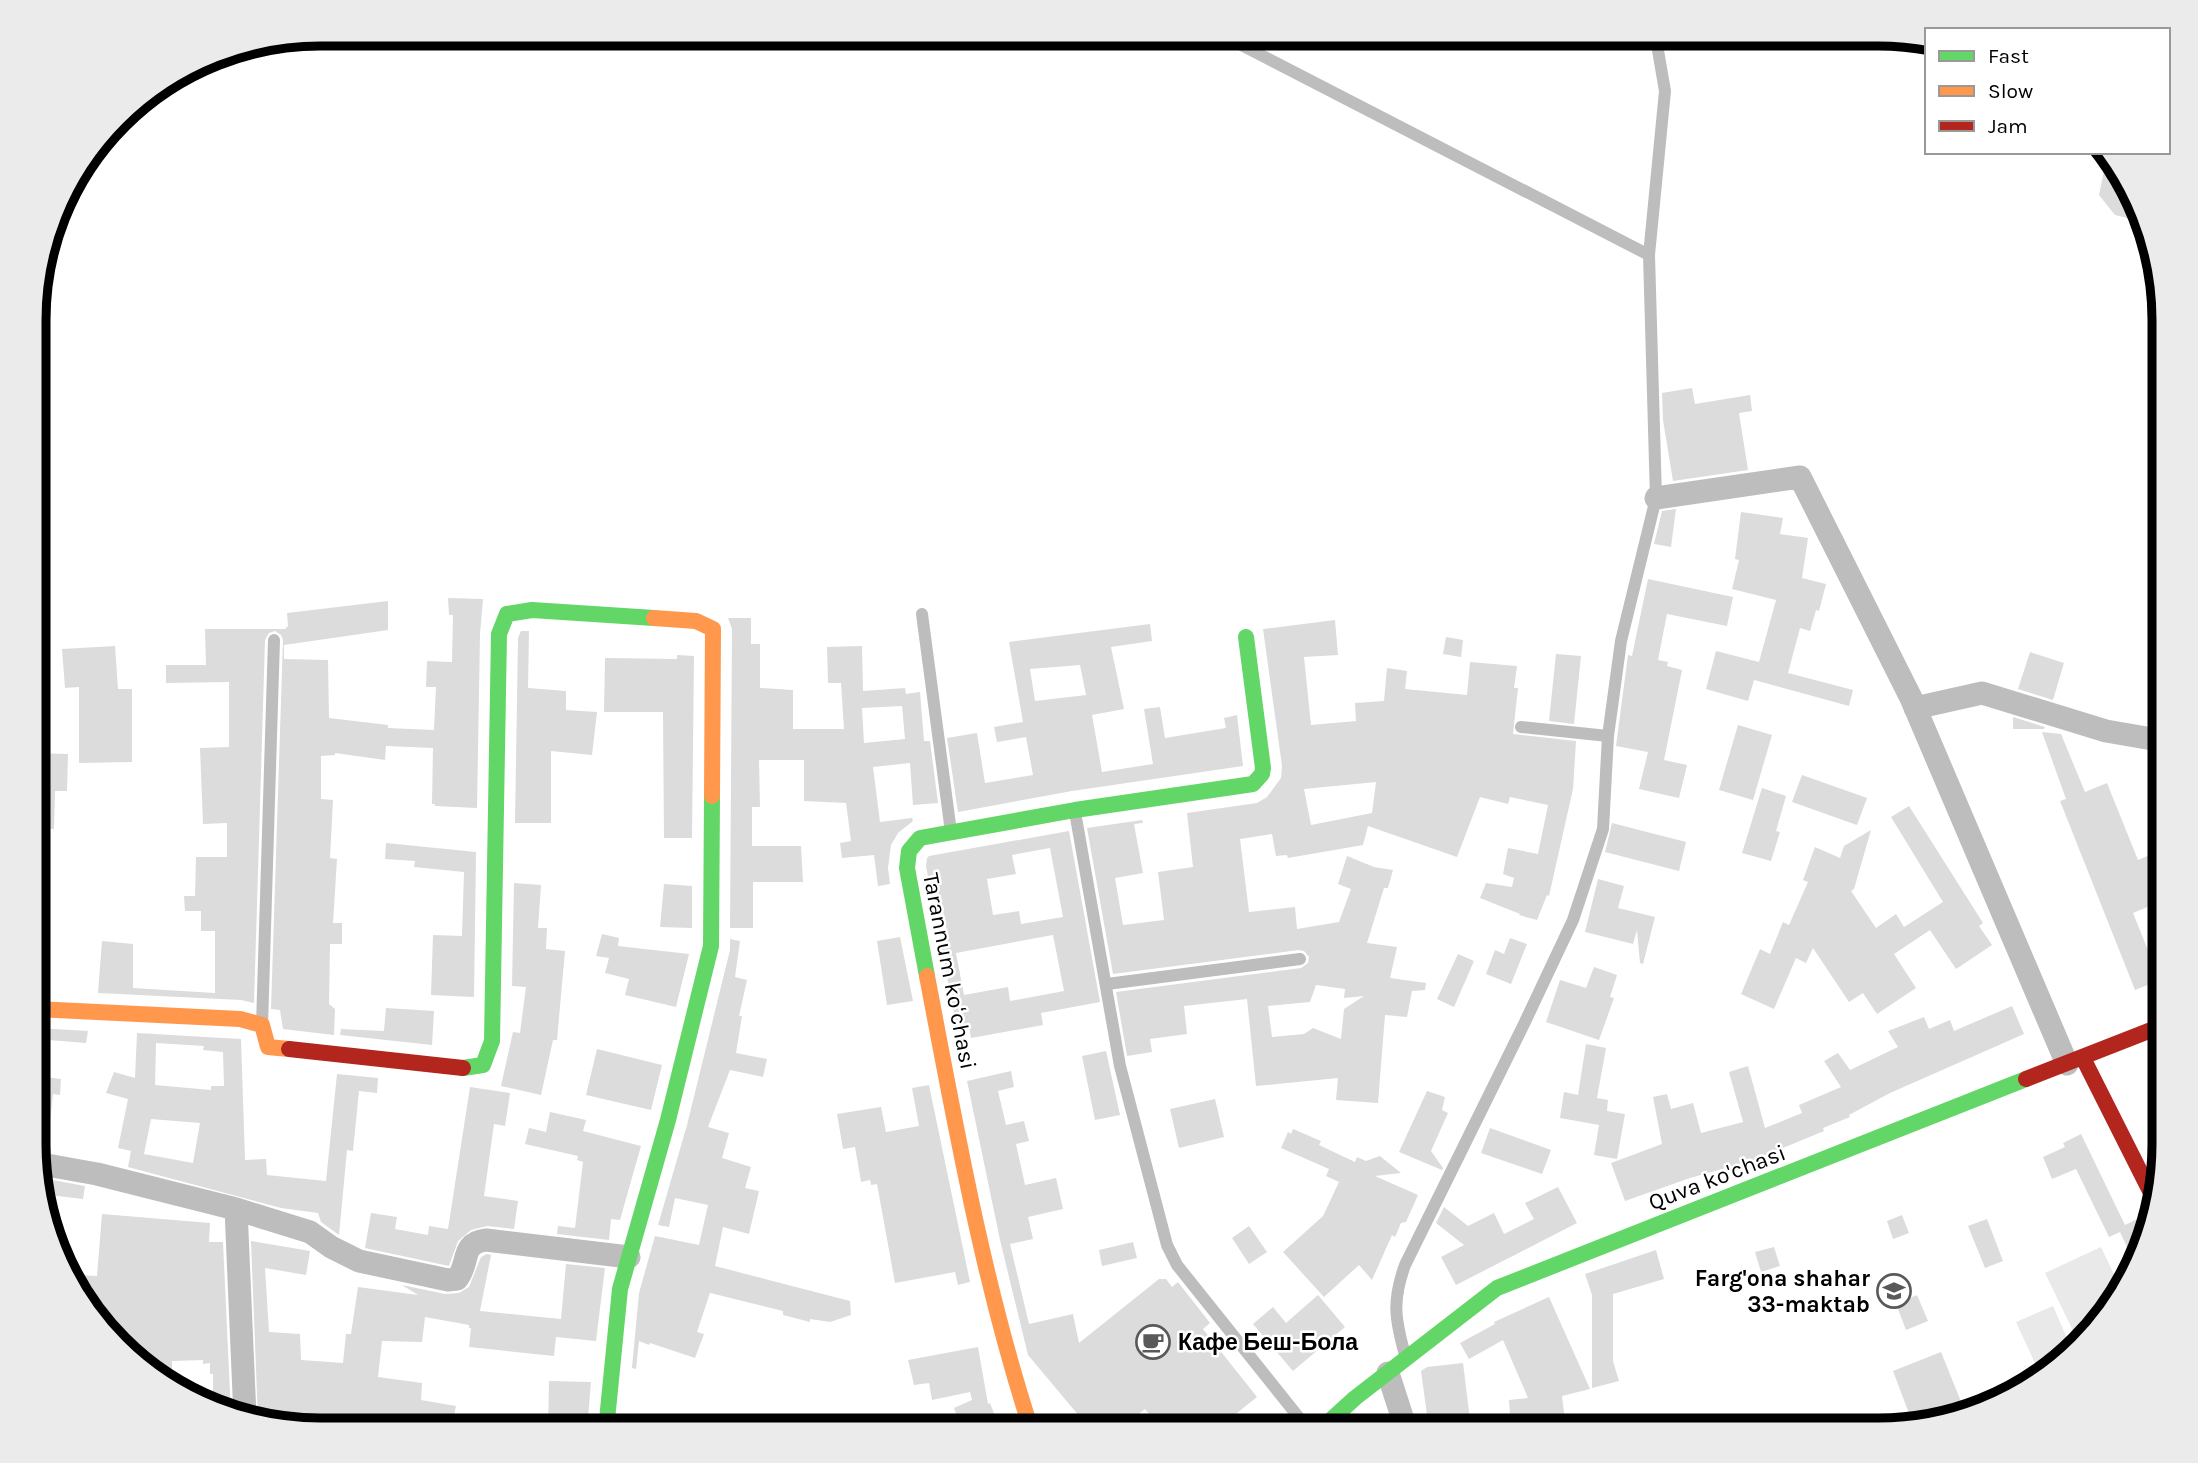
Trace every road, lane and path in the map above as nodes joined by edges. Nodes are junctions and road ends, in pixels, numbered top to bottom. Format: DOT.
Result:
graph roads {
  1 [pos="1243,46"];
  2 [pos="1657,46"];
  3 [pos="1649,255"];
  4 [pos="1656,498"];
  5 [pos="922,614"];
  6 [pos="1245,637"];
  7 [pos="274,640"];
  8 [pos="1915,708"];
  9 [pos="1521,727"];
  10 [pos="1608,736"];
  11 [pos="2152,739"];
  12 [pos="1075,810"];
  13 [pos="951,832"];
  14 [pos="1300,959"];
  15 [pos="1107,984"];
  16 [pos="46,1009"];
  17 [pos="262,1025"];
  18 [pos="2152,1031"];
  19 [pos="2075,1061"];
  20 [pos="46,1165"];
  21 [pos="2148,1189"];
  22 [pos="236,1209"];
  23 [pos="629,1257"];
  24 [pos="1397,1366"];
  25 [pos="245,1407"];
  26 [pos="607,1418"];
  27 [pos="1027,1418"];
  28 [pos="1299,1418"];
  29 [pos="1334,1418"];
  30 [pos="1404,1418"];
  1 -- 3 [label="lane"];
  2 -- 3 [label="lane"];
  3 -- 4 [label="lane"];
  4 -- 8 [label="street"];
  4 -- 10 [label="lane"];
  5 -- 13 [label="lane"];
  6 -- 12 [label="street, Tarannum koʻchasi"];
  7 -- 17 [label="lane"];
  8 -- 11 [label="street"];
  8 -- 19 [label="street"];
  9 -- 10 [label="lane"];
  10 -- 24 [label="lane"];
  12 -- 13 [label="street, Tarannum koʻchasi"];
  12 -- 15 [label="lane"];
  13 -- 27 [label="street, Tarannum koʻchasi"];
  14 -- 15 [label="lane"];
  15 -- 28 [label="lane"];
  16 -- 17 [label="street"];
  17 -- 23 [label="street"];
  18 -- 19 [label="street, Quva ko'chasi"];
  19 -- 21 [label="street"];
  19 -- 24 [label="street, Quva ko'chasi"];
  20 -- 22 [label="street"];
  22 -- 23 [label="street"];
  22 -- 25 [label="street"];
  23 -- 26 [label="street"];
  24 -- 29 [label="street, Quva ko'chasi"];
  24 -- 30 [label="street"];
}
